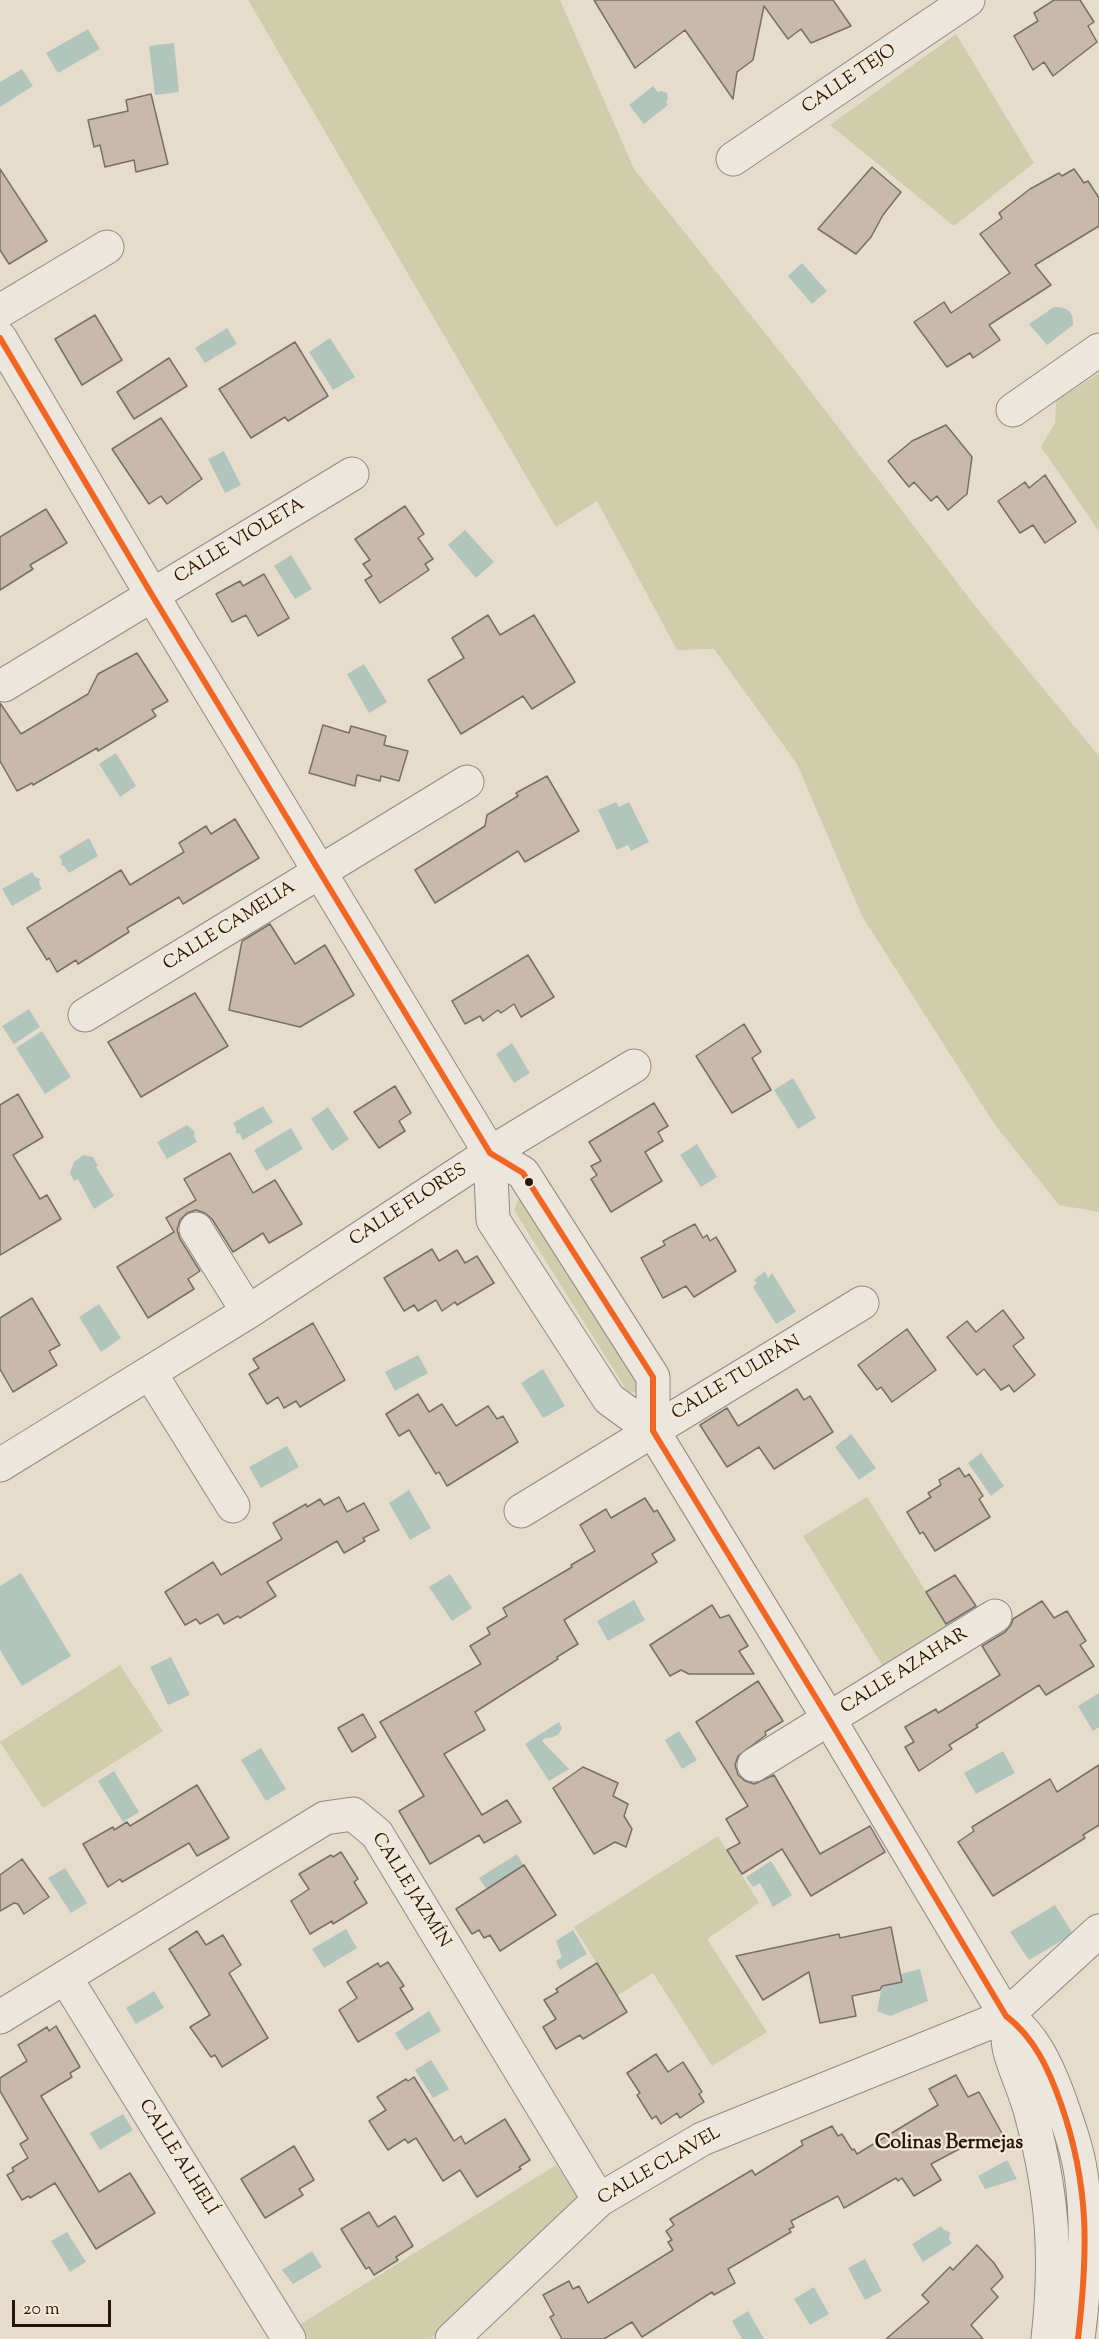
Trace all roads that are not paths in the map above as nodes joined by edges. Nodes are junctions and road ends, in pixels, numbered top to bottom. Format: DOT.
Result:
graph roads {
  1 [pos="968,0"];
  2 [pos="733,159"];
  3 [pos="107,247"];
  4 [pos="0,311"];
  5 [pos="0,338"];
  6 [pos="1099,350"];
  7 [pos="1013,410"];
  8 [pos="352,474"];
  9 [pos="152,595"];
  10 [pos="4,685"];
  11 [pos="467,782"];
  12 [pos="319,872"];
  13 [pos="85,1015"];
  14 [pos="634,1066"];
  15 [pos="490,1153"];
  16 [pos="196,1229"];
  17 [pos="862,1303"];
  18 [pos="248,1312"];
  19 [pos="150,1373"];
  20 [pos="653,1431"];
  21 [pos="0,1465"];
  22 [pos="233,1506"];
  23 [pos="521,1511"];
  24 [pos="995,1616"];
  25 [pos="829,1719"];
  26 [pos="754,1766"];
  27 [pos="1099,1931"];
  28 [pos="65,1977"];
  29 [pos="1006,2016"];
  30 [pos="0,2017"];
  31 [pos="599,2200"];
  32 [pos="290,2339"];
  33 [pos="452,2339"];
  34 [pos="1048,2339"];
  35 [pos="1078,2339"];
  1 -- 2 [label="street, CALLE TEJO"];
  3 -- 4 [label="street"];
  5 -- 9 [label="street"];
  6 -- 7 [label="street"];
  8 -- 9 [label="street, CALLE VIOLETA"];
  9 -- 10 [label="street, CALLE VIOLETA"];
  9 -- 12 [label="street"];
  11 -- 12 [label="street, CALLE CAMELIA"];
  12 -- 13 [label="street, CALLE CAMELIA"];
  12 -- 15 [label="street"];
  14 -- 15 [label="street, CALLE FLORES"];
  15 -- 18 [label="street, CALLE FLORES"];
  15 -- 20 [label="street"];
  15 -- 20 [label="street"];
  16 -- 18 [label="street"];
  17 -- 20 [label="street, CALLE TULIPÁN"];
  18 -- 19 [label="street, CALLE FLORES"];
  19 -- 21 [label="street, CALLE FLORES"];
  19 -- 22 [label="street"];
  20 -- 23 [label="street, CALLE TULIPÁN"];
  20 -- 25 [label="street"];
  24 -- 25 [label="street, CALLE AZAHAR"];
  25 -- 26 [label="street, CALLE AZAHAR"];
  25 -- 29 [label="street"];
  27 -- 29 [label="street"];
  28 -- 30 [label="street, CALLE JAZMÍN"];
  28 -- 31 [label="street, CALLE JAZMÍN"];
  28 -- 32 [label="street, CALLE ALHELÍ"];
  29 -- 31 [label="street, CALLE CLAVEL"];
  29 -- 34 [label="street"];
  29 -- 35 [label="street"];
  31 -- 33 [label="street, CALLE CLAVEL"];
}
